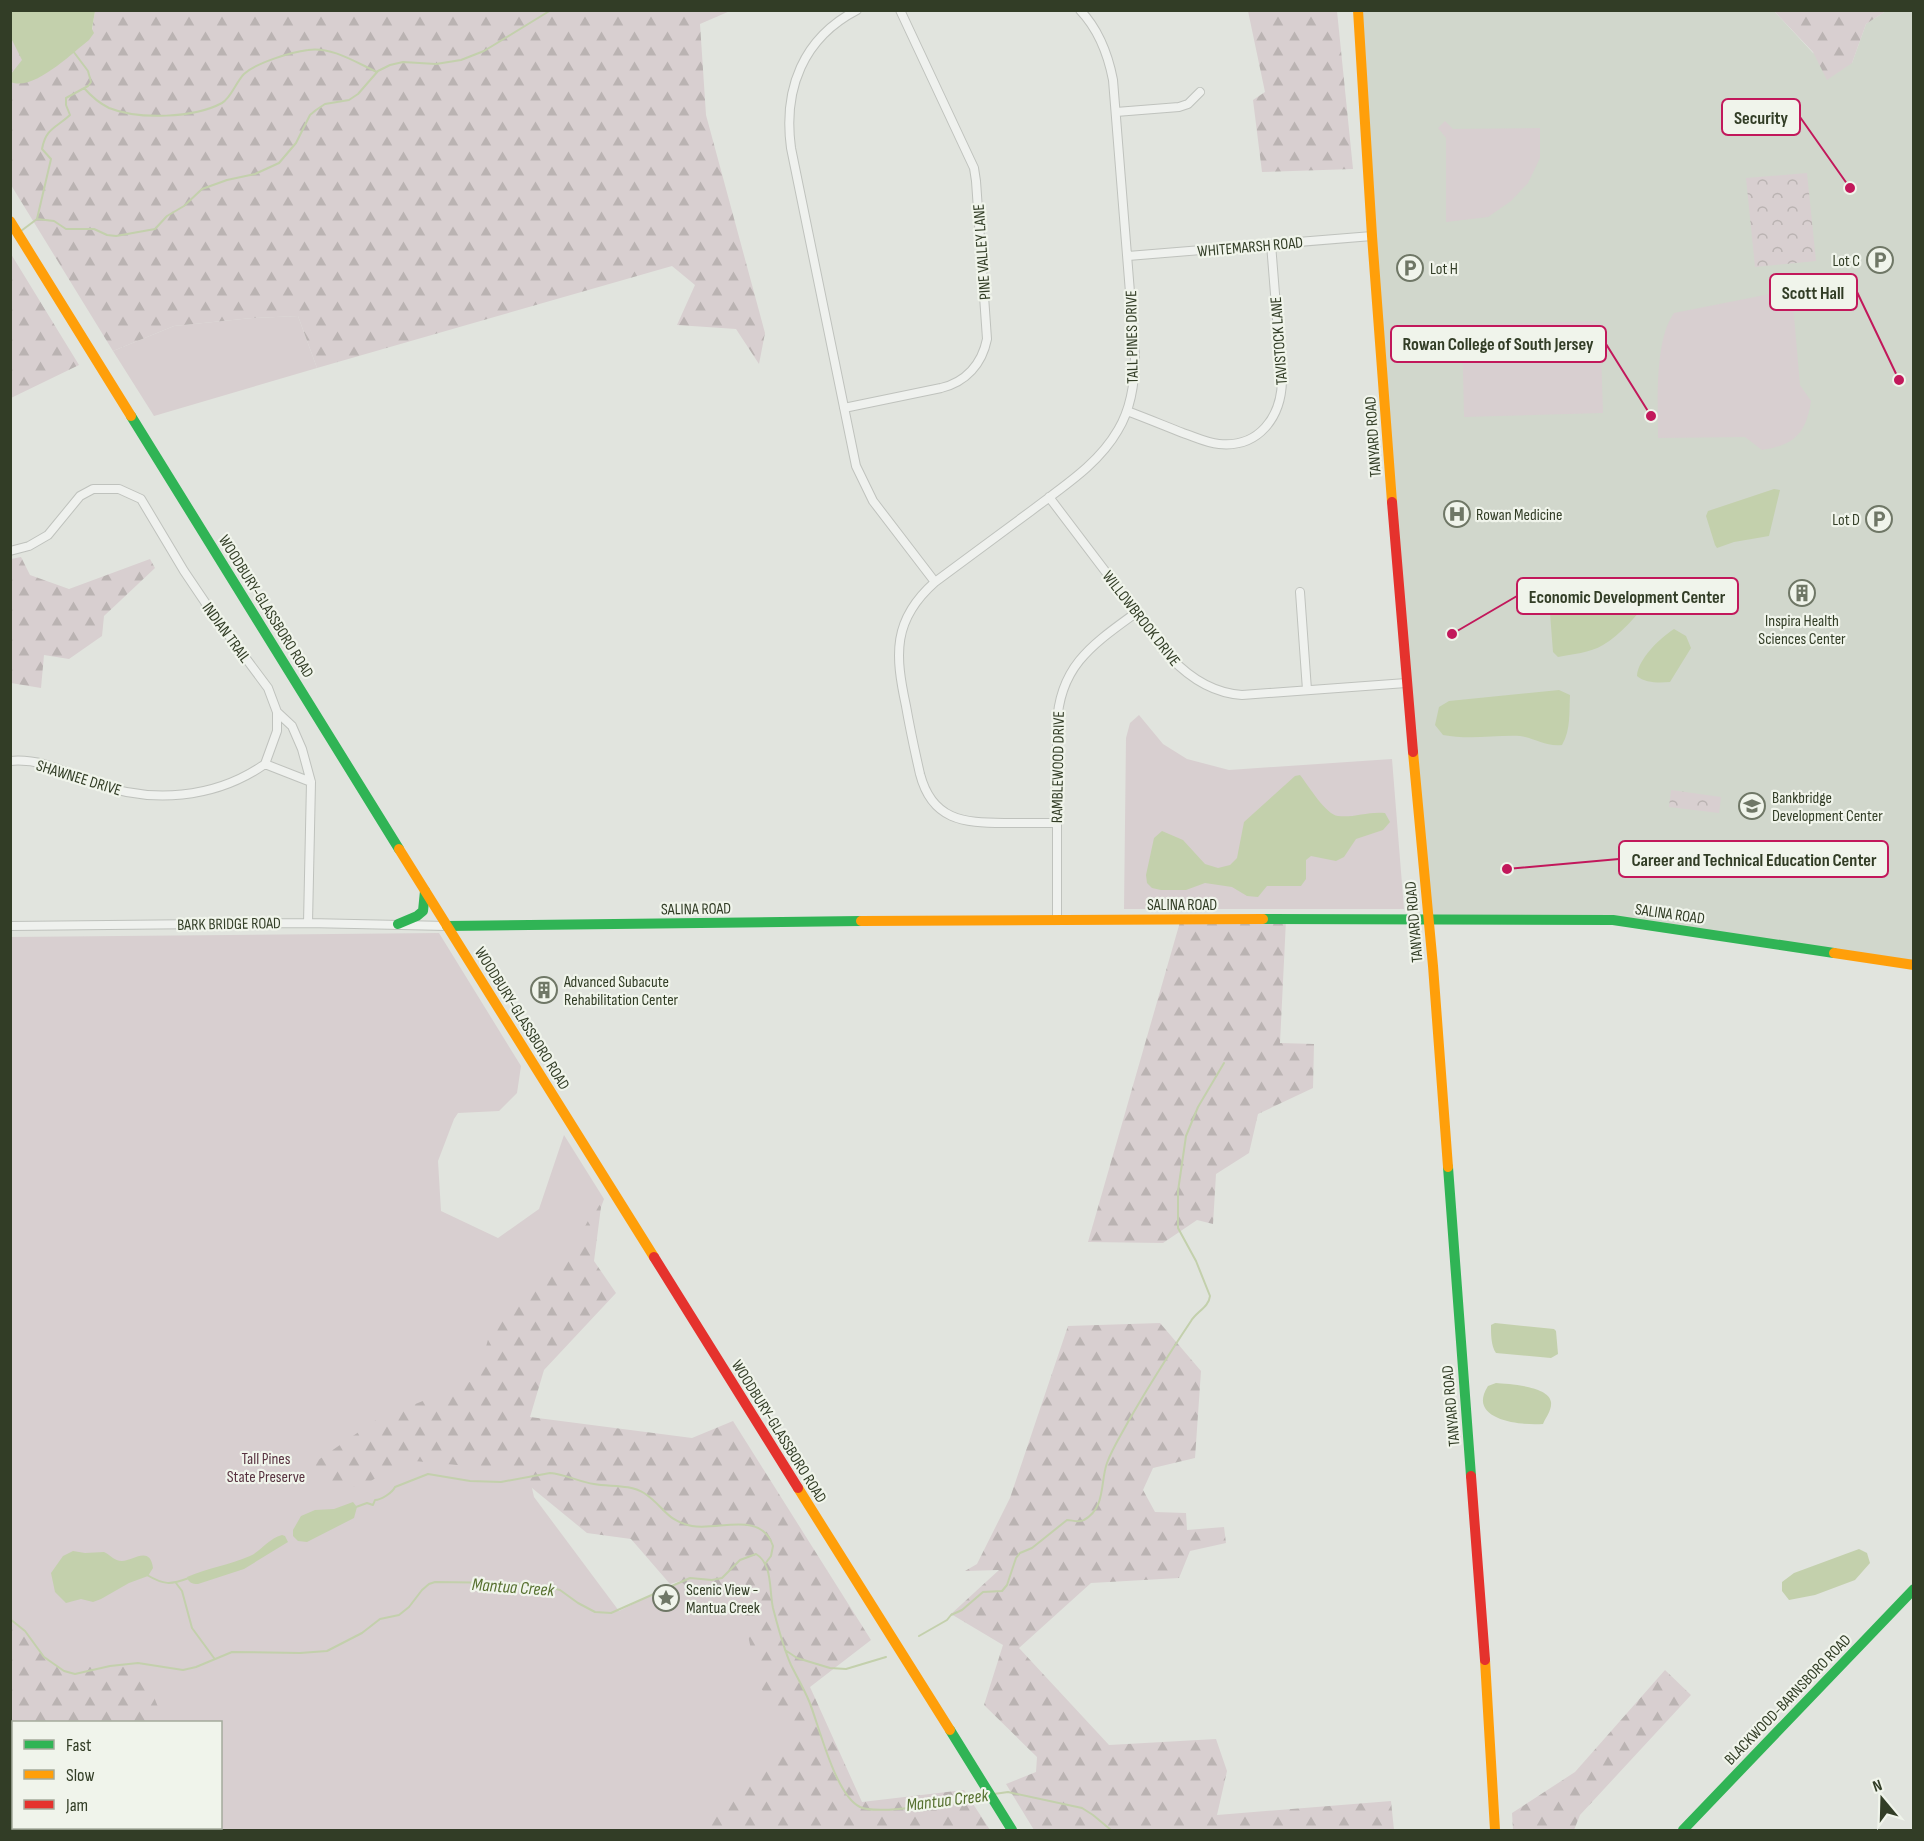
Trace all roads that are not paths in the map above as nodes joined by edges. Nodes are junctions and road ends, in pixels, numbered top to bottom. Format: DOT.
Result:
graph roads {
  1 [pos="857,10"];
  2 [pos="900,10"];
  3 [pos="1080,10"];
  4 [pos="1358,10"];
  5 [pos="1200,92"];
  6 [pos="1116,112"];
  7 [pos="10,221"];
  8 [pos="1372,236"];
  9 [pos="1271,244"];
  10 [pos="1128,256"];
  11 [pos="844,408"];
  12 [pos="1127,411"];
  13 [pos="1049,497"];
  14 [pos="10,551"];
  15 [pos="935,582"];
  16 [pos="1300,592"];
  17 [pos="1137,612"];
  18 [pos="1406,683"];
  19 [pos="1307,690"];
  20 [pos="278,712"];
  21 [pos="10,760"];
  22 [pos="265,764"];
  23 [pos="311,782"];
  24 [pos="1056,823"];
  25 [pos="425,890"];
  26 [pos="1057,919"];
  27 [pos="1428,920"];
  28 [pos="308,922"];
  29 [pos="398,924"];
  30 [pos="10,926"];
  31 [pos="447,926"];
  32 [pos="1914,965"];
  33 [pos="1914,1589"];
  34 [pos="1012,1830"];
  35 [pos="1494,1830"];
  36 [pos="1683,1830"];
  1 -- 11 [label="street"];
  2 -- 11 [label="street, PINE VALLEY LANE"];
  3 -- 6 [label="street, TALL PINES DRIVE"];
  4 -- 8 [label="street, TANYARD ROAD"];
  5 -- 6 [label="street"];
  6 -- 10 [label="street, TALL PINES DRIVE"];
  7 -- 25 [label="street, WOODBURY-GLASSBORO ROAD"];
  8 -- 9 [label="street, WHITEMARSH ROAD"];
  8 -- 18 [label="street, TANYARD ROAD"];
  9 -- 10 [label="street, WHITEMARSH ROAD"];
  9 -- 12 [label="street, TAVISTOCK LANE"];
  10 -- 12 [label="street, TALL PINES DRIVE"];
  11 -- 15 [label="street"];
  12 -- 13 [label="street, TALL PINES DRIVE"];
  13 -- 15 [label="street, TALL PINES DRIVE"];
  13 -- 17 [label="street, WILLOWBROOK DRIVE"];
  14 -- 20 [label="street, INDIAN TRAIL"];
  15 -- 24 [label="street, TALL PINES DRIVE"];
  16 -- 19 [label="street"];
  17 -- 19 [label="street, WILLOWBROOK DRIVE"];
  17 -- 24 [label="street, RAMBLEWOOD DRIVE"];
  18 -- 19 [label="street, WILLOWBROOK DRIVE"];
  18 -- 27 [label="street, TANYARD ROAD"];
  20 -- 22 [label="street"];
  20 -- 23 [label="street, INDIAN TRAIL"];
  21 -- 22 [label="street, SHAWNEE DRIVE"];
  22 -- 23 [label="street"];
  23 -- 28 [label="street, INDIAN TRAIL"];
  24 -- 26 [label="street, RAMBLEWOOD DRIVE"];
  25 -- 29 [label="street"];
  25 -- 31 [label="street, WOODBURY-GLASSBORO ROAD"];
  26 -- 27 [label="street, SALINA ROAD"];
  26 -- 31 [label="street, SALINA ROAD"];
  27 -- 32 [label="street, SALINA ROAD"];
  27 -- 35 [label="street, TANYARD ROAD"];
  28 -- 29 [label="street, BARK BRIDGE ROAD"];
  28 -- 30 [label="street, BARK BRIDGE ROAD"];
  29 -- 31 [label="street, BARK BRIDGE ROAD"];
  31 -- 34 [label="street, WOODBURY-GLASSBORO ROAD"];
  33 -- 36 [label="street, BLACKWOOD-BARNSBORO ROAD"];
}
